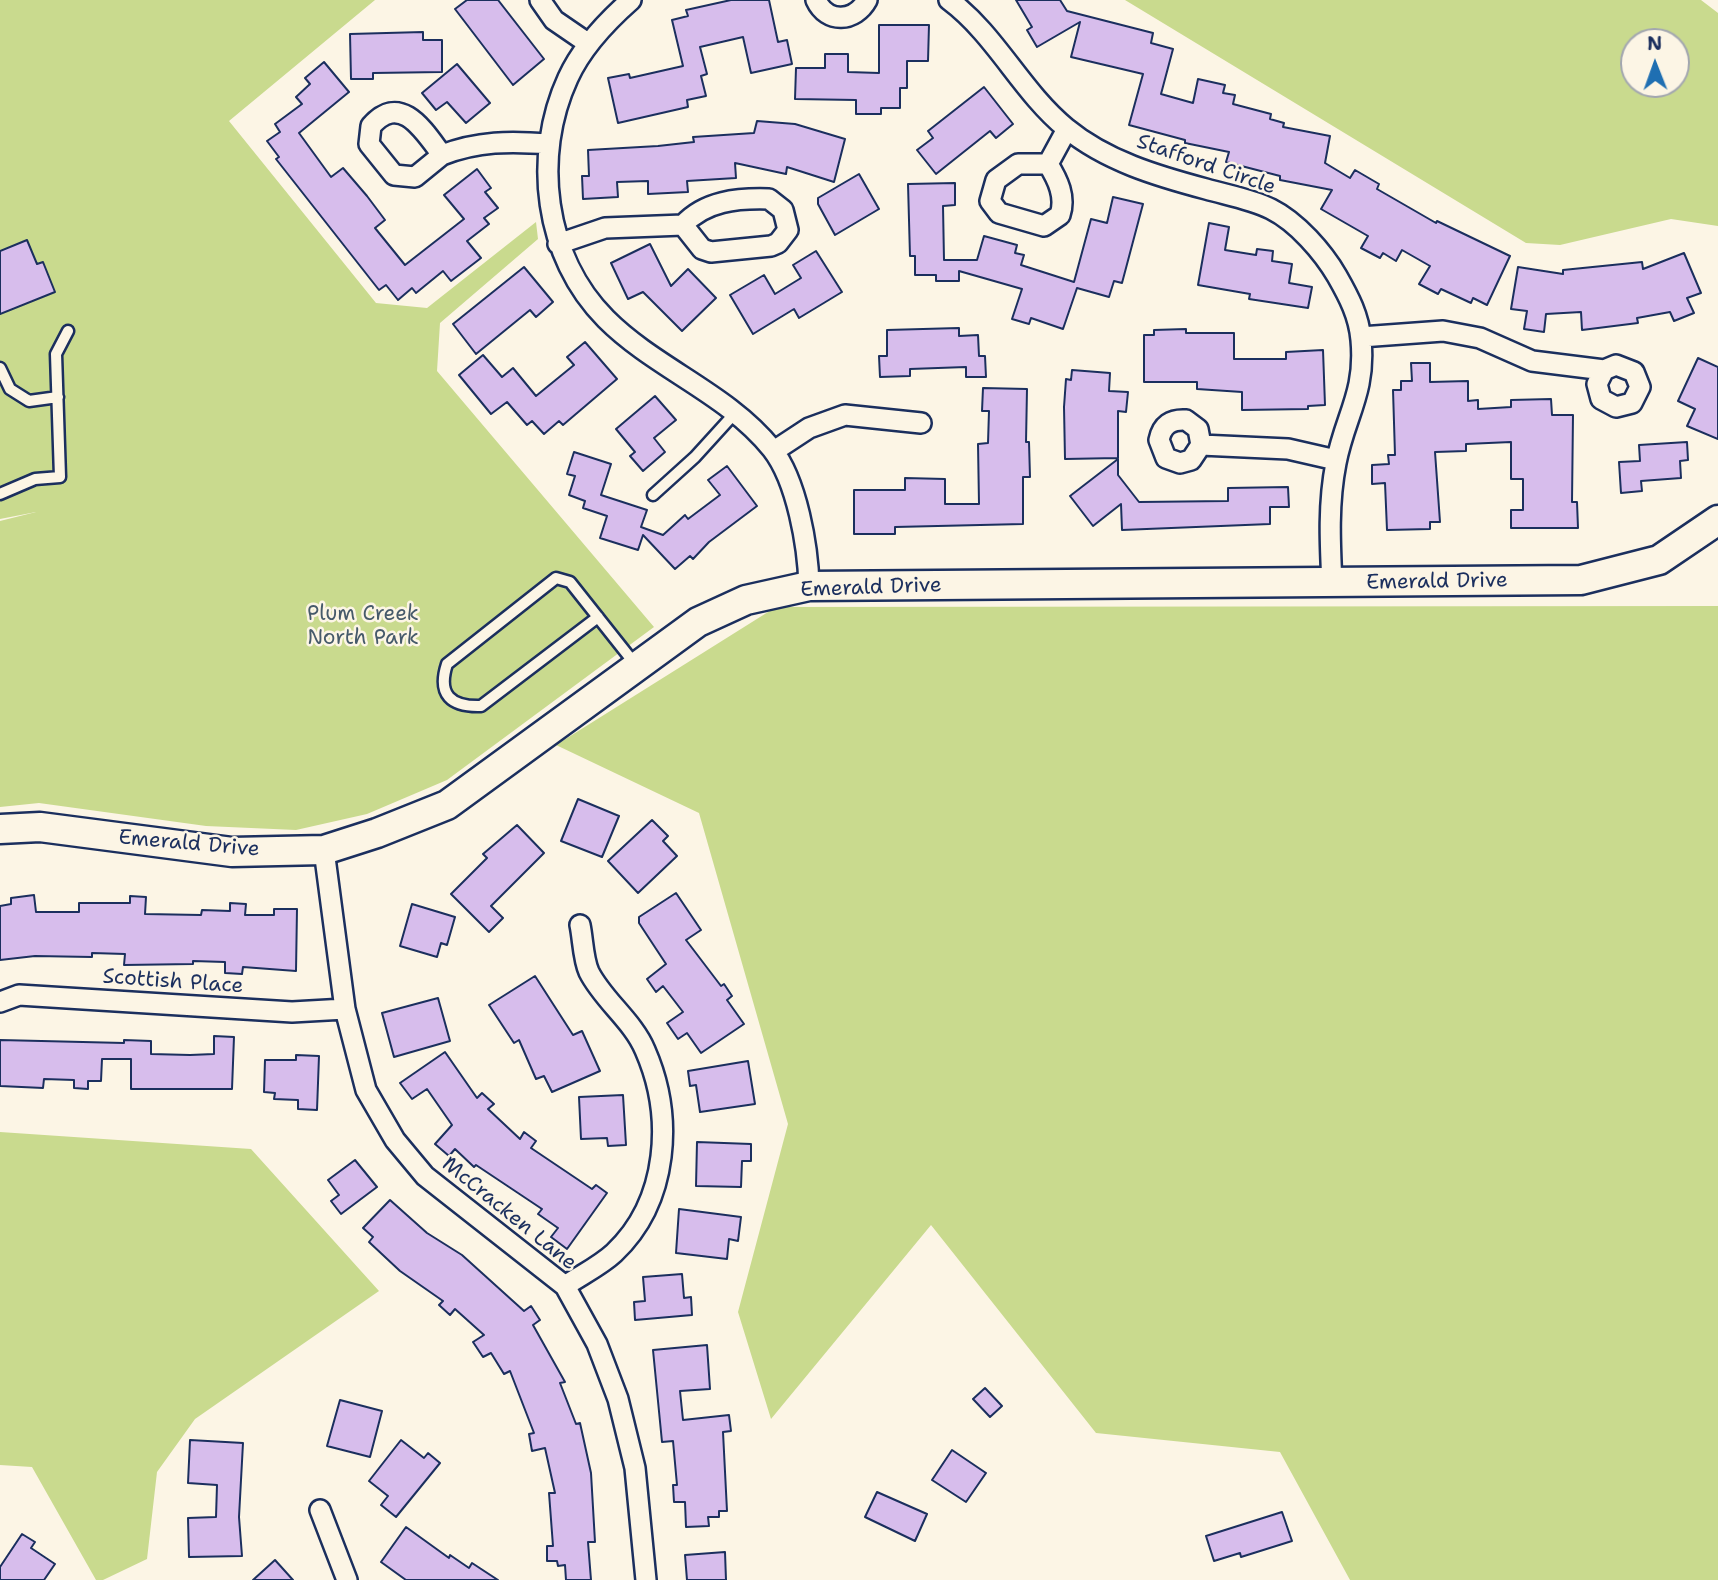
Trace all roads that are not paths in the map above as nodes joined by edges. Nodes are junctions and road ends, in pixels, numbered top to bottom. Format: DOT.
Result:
graph roads {
  1 [pos="540,0"];
  2 [pos="631,0"];
  3 [pos="817,0"];
  4 [pos="867,0"];
  5 [pos="949,0"];
  6 [pos="589,44"];
  7 [pos="1067,128"];
  8 [pos="549,144"];
  9 [pos="442,155"];
  10 [pos="1048,164"];
  11 [pos="683,225"];
  12 [pos="558,244"];
  13 [pos="68,331"];
  14 [pos="1361,337"];
  15 [pos="0,369"];
  16 [pos="1604,370"];
  17 [pos="58,397"];
  18 [pos="735,413"];
  19 [pos="921,423"];
  20 [pos="1201,445"];
  21 [pos="774,451"];
  22 [pos="1336,460"];
  23 [pos="0,494"];
  24 [pos="653,495"];
  25 [pos="1718,520"];
  26 [pos="1332,584"];
  27 [pos="809,586"];
  28 [pos="598,617"];
  29 [pos="638,667"];
  30 [pos="0,829"];
  31 [pos="324,850"];
  32 [pos="580,925"];
  33 [pos="0,1002"];
  34 [pos="345,1009"];
  35 [pos="565,1286"];
  36 [pos="320,1510"];
  37 [pos="347,1580"];
  38 [pos="646,1580"];
  1 -- 6 [label="street"];
  2 -- 6 [label="street"];
  3 -- 4 [label="street"];
  5 -- 7 [label="street, Stafford Circle"];
  6 -- 8 [label="street"];
  7 -- 10 [label="street"];
  7 -- 14 [label="street, Stafford Circle"];
  8 -- 9 [label="street"];
  8 -- 12 [label="street"];
  11 -- 11 [label="street"];
  11 -- 12 [label="street"];
  12 -- 18 [label="street"];
  13 -- 17 [label="lane"];
  14 -- 16 [label="street"];
  14 -- 22 [label="street, Stafford Circle"];
  15 -- 17 [label="lane"];
  17 -- 23 [label="lane"];
  18 -- 21 [label="street"];
  18 -- 24 [label="lane"];
  19 -- 21 [label="street"];
  20 -- 22 [label="street"];
  21 -- 27 [label="street"];
  22 -- 26 [label="street, Stafford Circle"];
  25 -- 26 [label="street, Emerald Drive"];
  26 -- 27 [label="street, Emerald Drive"];
  27 -- 29 [label="street, Emerald Drive"];
  28 -- 28 [label="lane"];
  28 -- 29 [label="lane"];
  29 -- 31 [label="street, Emerald Drive"];
  30 -- 31 [label="street, Emerald Drive"];
  31 -- 34 [label="street, McCracken Lane"];
  32 -- 35 [label="street"];
  33 -- 34 [label="street, Scottish Place"];
  34 -- 35 [label="street, McCracken Lane"];
  35 -- 38 [label="street, McCracken Lane"];
  36 -- 37 [label="street"];
}
